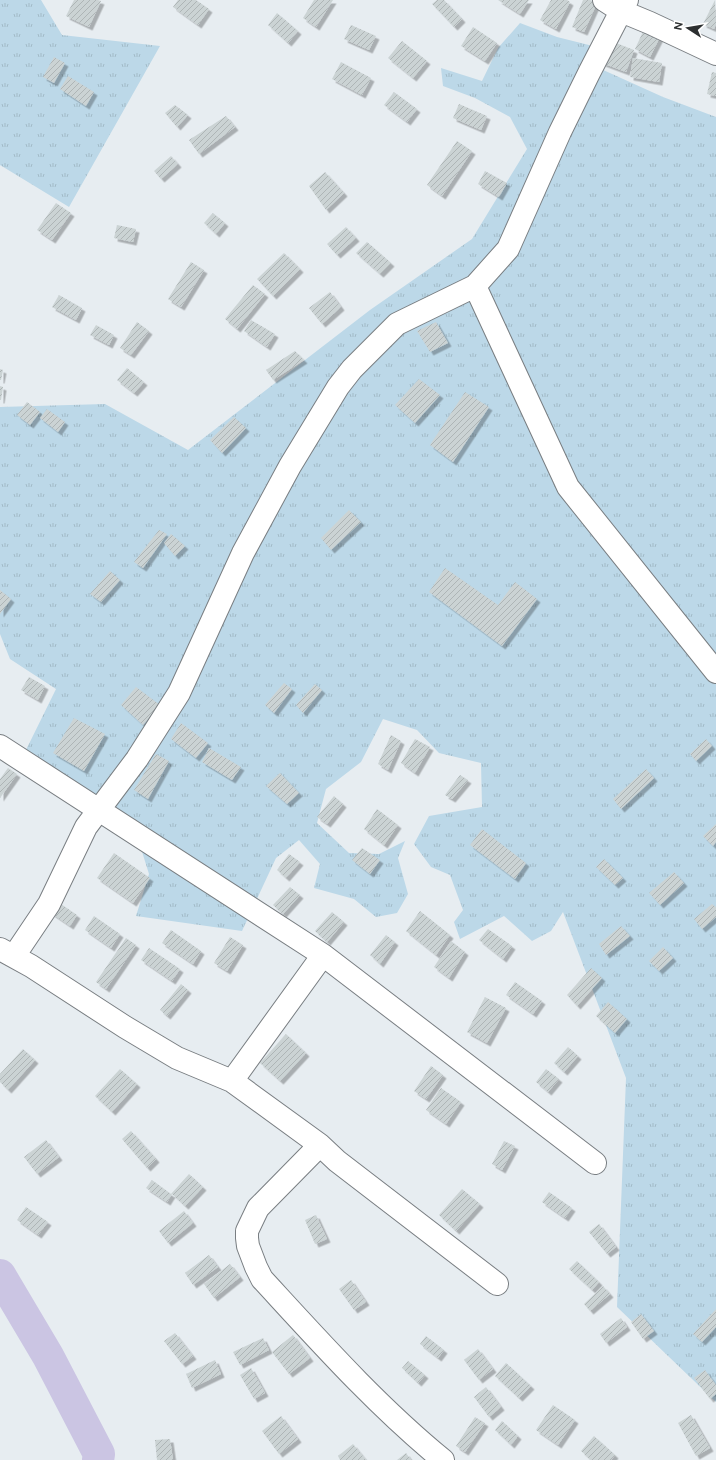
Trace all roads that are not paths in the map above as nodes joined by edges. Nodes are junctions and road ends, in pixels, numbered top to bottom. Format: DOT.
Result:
graph roads {
  1 [pos="617,4"];
  2 [pos="716,54"];
  3 [pos="475,286"];
  4 [pos="716,672"];
  5 [pos="0,746"];
  6 [pos="98,809"];
  7 [pos="7,952"];
  8 [pos="322,955"];
  9 [pos="232,1081"];
  10 [pos="320,1145"];
  11 [pos="595,1163"];
  12 [pos="497,1284"];
  13 [pos="444,1460"];
  1 -- 2 [label="street"];
  1 -- 3 [label="street"];
  3 -- 4 [label="street"];
  3 -- 6 [label="street"];
  5 -- 6 [label="street"];
  6 -- 7 [label="street"];
  6 -- 8 [label="street"];
  7 -- 9 [label="street"];
  8 -- 9 [label="street"];
  8 -- 11 [label="street"];
  9 -- 10 [label="street"];
  10 -- 12 [label="street"];
  10 -- 13 [label="street"];
}
